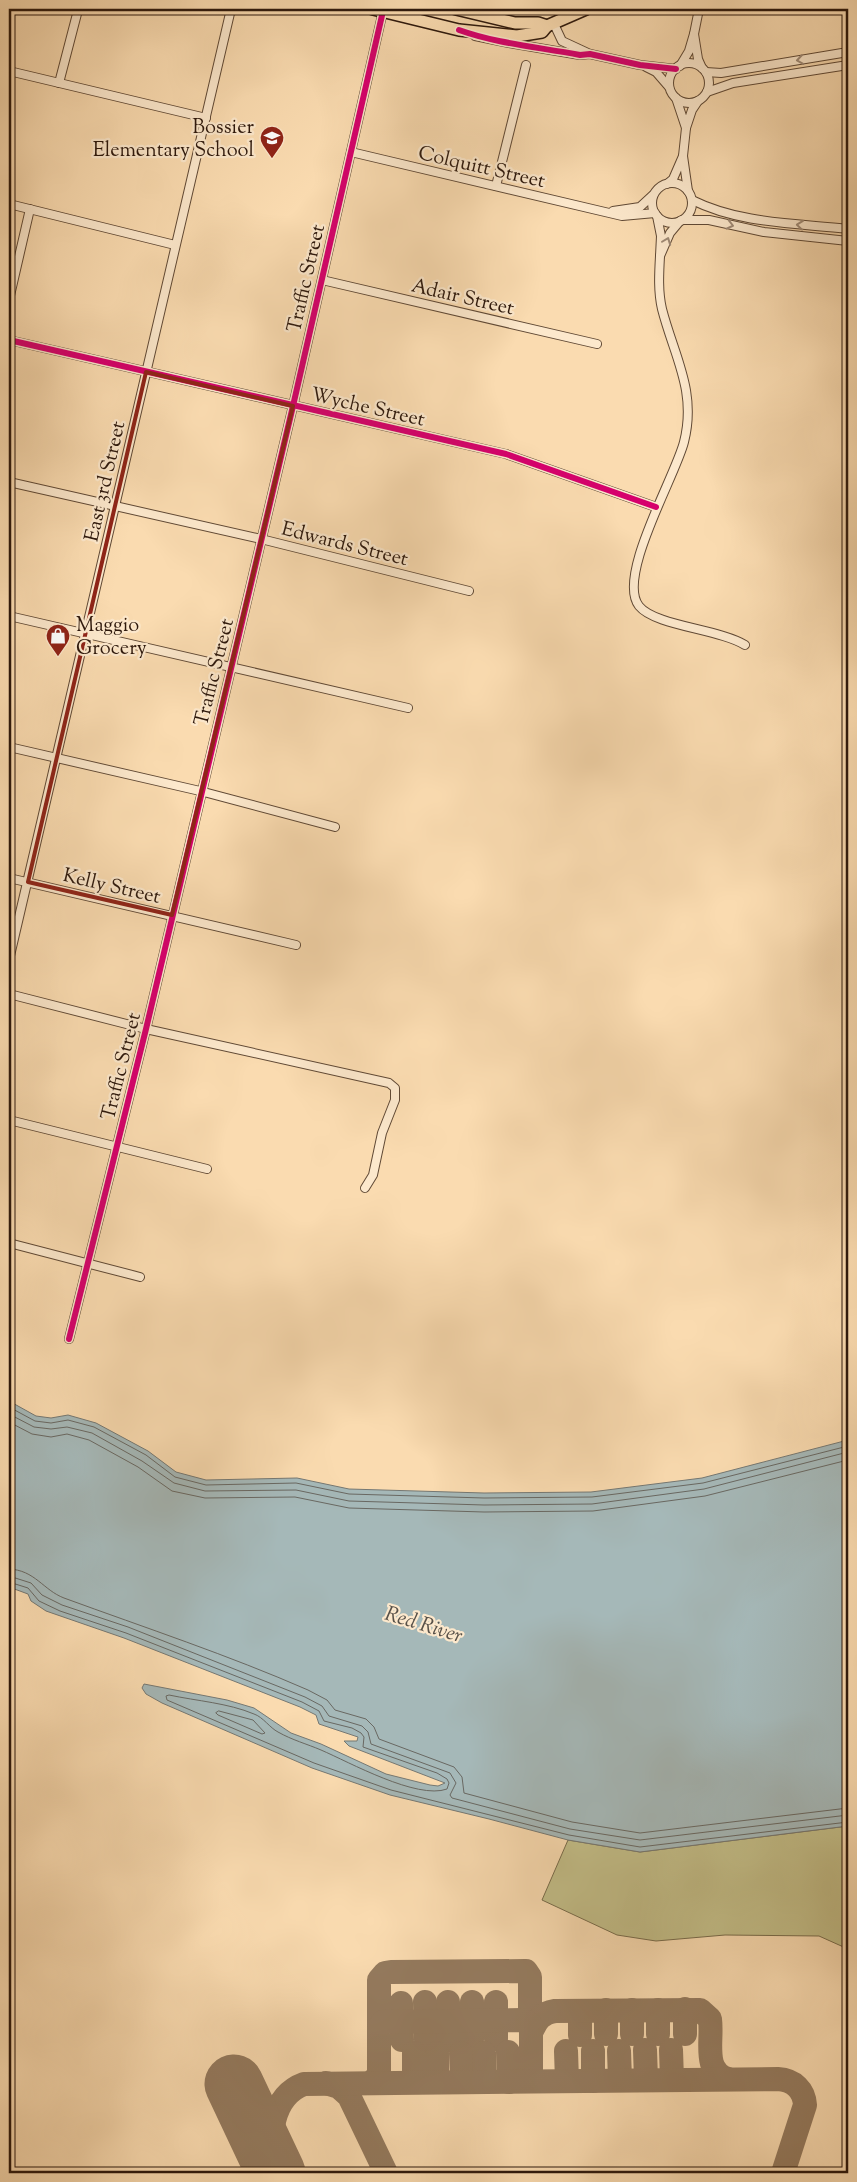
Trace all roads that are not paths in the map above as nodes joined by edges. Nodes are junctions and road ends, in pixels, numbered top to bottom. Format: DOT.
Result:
graph roads {
  1 [pos="231,9"];
  2 [pos="380,9"];
  3 [pos="456,9"];
  4 [pos="586,9"];
  5 [pos="699,9"];
  6 [pos="78,10"];
  7 [pos="472,11"];
  8 [pos="551,25"];
  9 [pos="459,30"];
  10 [pos="694,34"];
  11 [pos="848,52"];
  12 [pos="590,54"];
  13 [pos="526,65"];
  14 [pos="640,65"];
  15 [pos="848,65"];
  16 [pos="678,68"];
  17 [pos="704,70"];
  18 [pos="9,71"];
  19 [pos="59,83"];
  20 [pos="670,88"];
  21 [pos="707,92"];
  22 [pos="676,98"];
  23 [pos="698,101"];
  24 [pos="206,118"];
  25 [pos="686,128"];
  26 [pos="351,152"];
  27 [pos="683,156"];
  28 [pos="667,184"];
  29 [pos="496,186"];
  30 [pos="653,195"];
  31 [pos="690,197"];
  32 [pos="9,204"];
  33 [pos="30,210"];
  34 [pos="606,211"];
  35 [pos="656,215"];
  36 [pos="681,221"];
  37 [pos="848,230"];
  38 [pos="848,241"];
  39 [pos="175,245"];
  40 [pos="660,256"];
  41 [pos="322,280"];
  42 [pos="9,300"];
  43 [pos="9,340"];
  44 [pos="597,344"];
  45 [pos="146,372"];
  46 [pos="293,406"];
  47 [pos="9,482"];
  48 [pos="115,506"];
  49 [pos="656,507"];
  50 [pos="261,540"];
  51 [pos="469,591"];
  52 [pos="9,616"];
  53 [pos="85,634"];
  54 [pos="745,645"];
  55 [pos="231,667"];
  56 [pos="408,708"];
  57 [pos="9,747"];
  58 [pos="57,757"];
  59 [pos="200,791"];
  60 [pos="335,827"];
  61 [pos="9,878"];
  62 [pos="28,882"];
  63 [pos="172,916"];
  64 [pos="296,945"];
  65 [pos="9,960"];
  66 [pos="9,994"];
  67 [pos="146,1030"];
  68 [pos="9,1120"];
  69 [pos="117,1147"];
  70 [pos="207,1168"];
  71 [pos="365,1188"];
  72 [pos="9,1243"];
  73 [pos="88,1264"];
  74 [pos="140,1277"];
  75 [pos="70,1339"];
  1 -- 24 [label="street, East 3rd Street"];
  2 -- 9 [label="main road"];
  2 -- 26 [label="street, Traffic Street"];
  3 -- 7 [label="main road"];
  4 -- 8 [label="main road"];
  5 -- 10 [label="street"];
  6 -- 19 [label="street"];
  7 -- 8 [label="main road"];
  8 -- 9 [label="main road"];
  8 -- 12 [label="street"];
  9 -- 12 [label="street"];
  10 -- 16 [label="street"];
  10 -- 17 [label="street"];
  11 -- 17 [label="street, one-way"];
  12 -- 14 [label="street"];
  13 -- 29 [label="street"];
  14 -- 16 [label="street"];
  14 -- 20 [label="street"];
  15 -- 21 [label="street"];
  16 -- 17 [label="street"];
  16 -- 20 [label="street"];
  17 -- 21 [label="street"];
  18 -- 19 [label="street"];
  19 -- 24 [label="street"];
  20 -- 22 [label="street"];
  21 -- 23 [label="street"];
  22 -- 23 [label="street"];
  22 -- 25 [label="street"];
  23 -- 25 [label="street"];
  24 -- 39 [label="street, East 3rd Street"];
  25 -- 27 [label="street"];
  26 -- 29 [label="street, Colquitt Street"];
  26 -- 41 [label="street, Traffic Street"];
  27 -- 28 [label="street"];
  27 -- 31 [label="street"];
  28 -- 30 [label="street"];
  28 -- 31 [label="street"];
  29 -- 34 [label="street, Colquitt Street"];
  30 -- 34 [label="street, Colquitt Street"];
  30 -- 35 [label="street"];
  31 -- 36 [label="street"];
  37 -- 31 [label="street, one-way"];
  32 -- 33 [label="street"];
  33 -- 39 [label="street"];
  33 -- 42 [label="street"];
  34 -- 35 [label="street, Colquitt Street"];
  35 -- 36 [label="street"];
  35 -- 40 [label="street"];
  36 -- 38 [label="street, one-way"];
  40 -- 36 [label="street, one-way"];
  39 -- 45 [label="street, East 3rd Street"];
  40 -- 49 [label="street"];
  41 -- 44 [label="street, Adair Street"];
  41 -- 46 [label="street, Traffic Street"];
  43 -- 45 [label="street, Wyche Street"];
  45 -- 46 [label="street, Wyche Street"];
  45 -- 48 [label="street, East 3rd Street"];
  46 -- 49 [label="street, Wyche Street"];
  46 -- 50 [label="street, Traffic Street"];
  47 -- 48 [label="street, Edwards Street"];
  48 -- 50 [label="street, Edwards Street"];
  48 -- 53 [label="street, East 3rd Street"];
  49 -- 54 [label="street"];
  50 -- 51 [label="street, Edwards Street"];
  50 -- 55 [label="street, Traffic Street"];
  52 -- 53 [label="street"];
  53 -- 55 [label="street"];
  53 -- 58 [label="street, East 3rd Street"];
  55 -- 56 [label="street"];
  55 -- 59 [label="street, Traffic Street"];
  57 -- 58 [label="street"];
  58 -- 59 [label="street"];
  58 -- 62 [label="street, East 3rd Street"];
  59 -- 60 [label="street"];
  59 -- 63 [label="street, Traffic Street"];
  61 -- 62 [label="street, Kelly Street"];
  62 -- 63 [label="street, Kelly Street"];
  62 -- 65 [label="street, East 3rd Street"];
  63 -- 64 [label="street, Kelly Street"];
  63 -- 67 [label="street, Traffic Street"];
  66 -- 67 [label="street"];
  67 -- 69 [label="street, Traffic Street"];
  67 -- 71 [label="street"];
  68 -- 69 [label="street"];
  69 -- 70 [label="street"];
  69 -- 73 [label="street, Traffic Street"];
  72 -- 73 [label="street"];
  73 -- 74 [label="street"];
  73 -- 75 [label="street, Traffic Street"];
}
